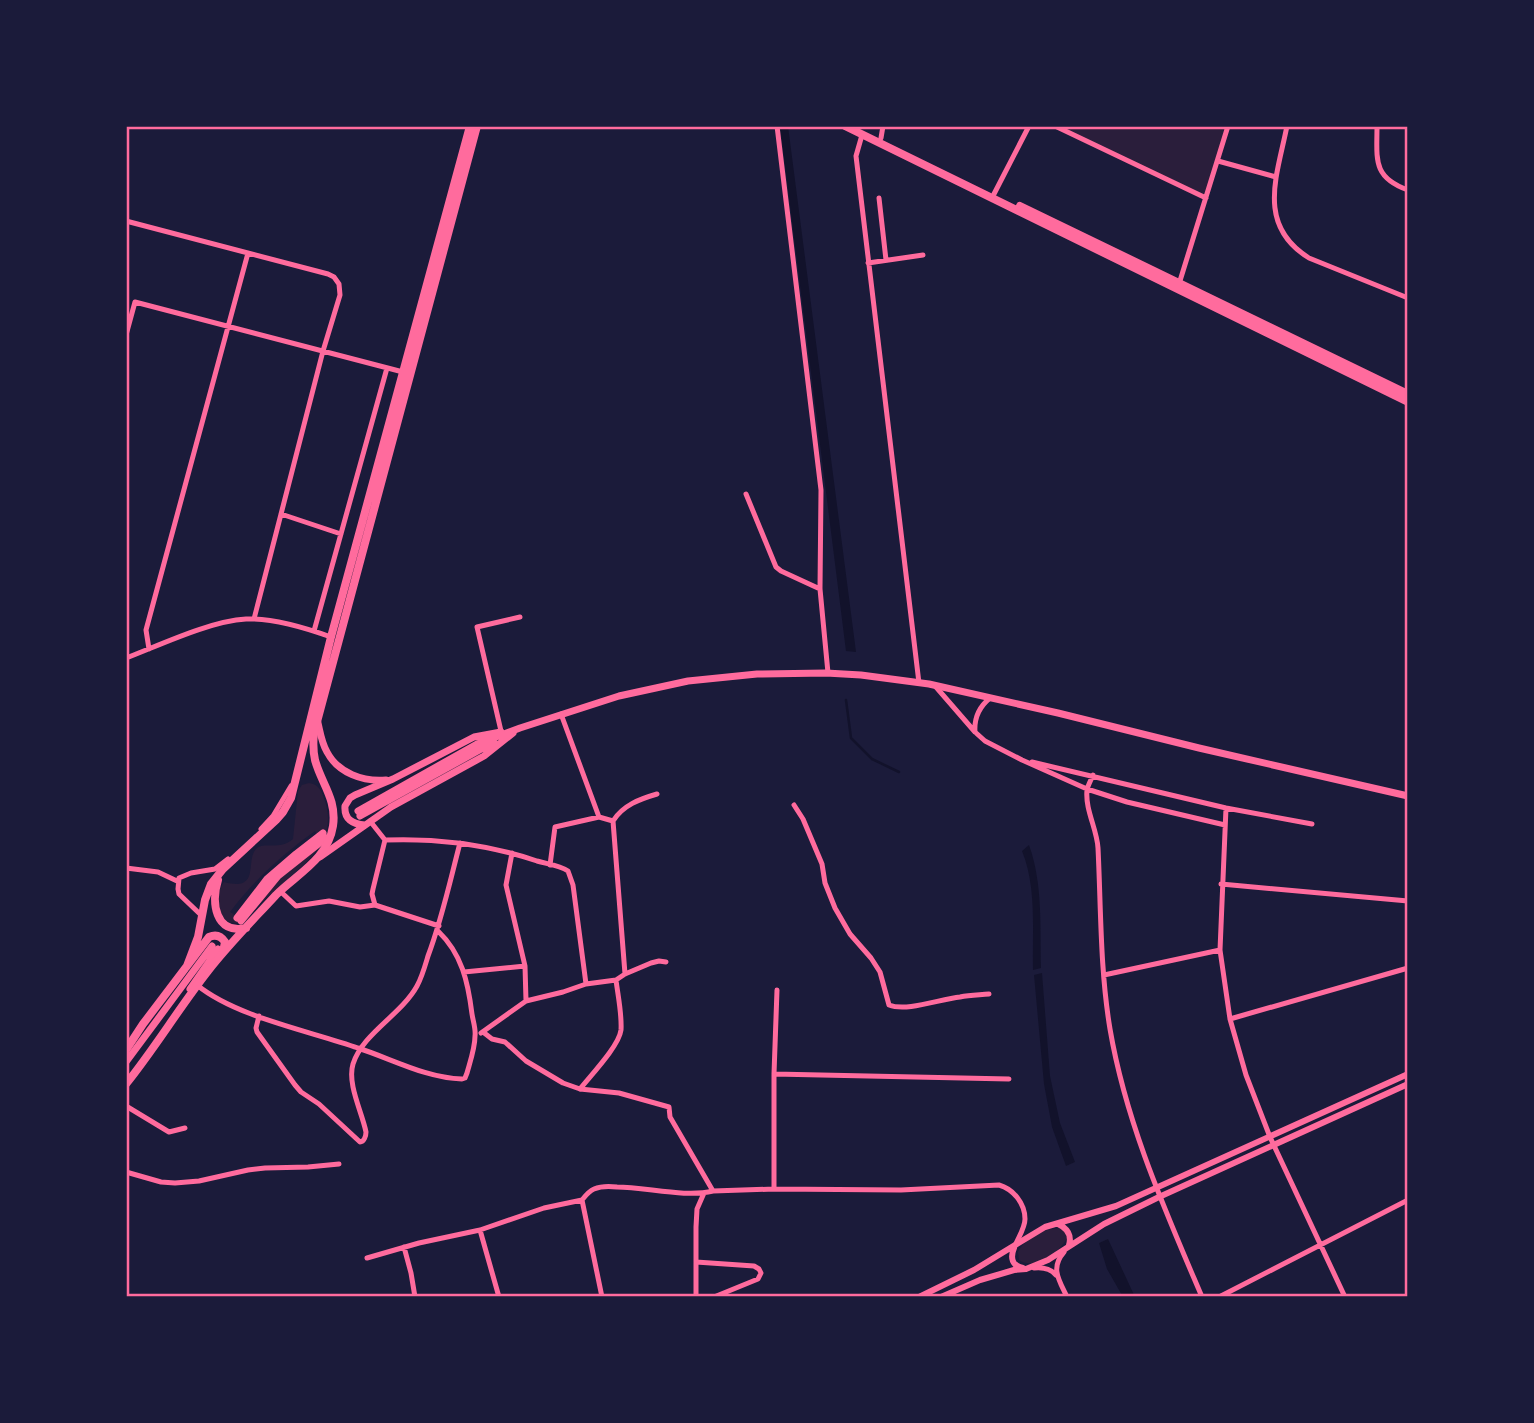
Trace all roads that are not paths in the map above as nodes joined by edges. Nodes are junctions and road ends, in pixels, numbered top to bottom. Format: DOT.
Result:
graph roads {
  1 [pos="470,126"];
  2 [pos="477,126"];
  3 [pos="777,126"];
  4 [pos="845,126"];
  5 [pos="857,126"];
  6 [pos="884,126"];
  7 [pos="1029,126"];
  8 [pos="1055,126"];
  9 [pos="1228,126"];
  10 [pos="1287,126"];
  11 [pos="1377,126"];
  12 [pos="862,135"];
  13 [pos="881,138"];
  14 [pos="1218,161"];
  15 [pos="1276,177"];
  16 [pos="1408,190"];
  17 [pos="994,194"];
  18 [pos="879,198"];
  19 [pos="1206,198"];
  20 [pos="126,221"];
  21 [pos="248,253"];
  22 [pos="923,256"];
  23 [pos="886,260"];
  24 [pos="869,262"];
  25 [pos="1179,284"];
  26 [pos="1408,299"];
  27 [pos="229,326"];
  28 [pos="126,335"];
  29 [pos="323,351"];
  30 [pos="387,368"];
  31 [pos="403,372"];
  32 [pos="1406,391"];
  33 [pos="1408,402"];
  34 [pos="746,494"];
  35 [pos="281,514"];
  36 [pos="341,534"];
  37 [pos="820,589"];
  38 [pos="520,617"];
  39 [pos="254,619"];
  40 [pos="314,631"];
  41 [pos="331,637"];
  42 [pos="149,649"];
  43 [pos="126,658"];
  44 [pos="828,673"];
  45 [pos="919,683"];
  46 [pos="934,685"];
  47 [pos="990,698"];
  48 [pos="561,714"];
  49 [pos="317,718"];
  50 [pos="519,728"];
  51 [pos="501,732"];
  52 [pos="975,732"];
  53 [pos="1022,760"];
  54 [pos="297,773"];
  55 [pos="1093,775"];
  56 [pos="393,779"];
  57 [pos="1087,789"];
  58 [pos="657,794"];
  59 [pos="1408,796"];
  60 [pos="794,805"];
  61 [pos="1226,808"];
  62 [pos="359,814"];
  63 [pos="599,817"];
  64 [pos="613,821"];
  65 [pos="367,823"];
  66 [pos="1312,824"];
  67 [pos="1225,825"];
  68 [pos="324,836"];
  69 [pos="385,840"];
  70 [pos="460,843"];
  71 [pos="512,852"];
  72 [pos="317,859"];
  73 [pos="550,865"];
  74 [pos="126,868"];
  75 [pos="223,869"];
  76 [pos="177,881"];
  77 [pos="1221,884"];
  78 [pos="1408,887"];
  79 [pos="280,891"];
  80 [pos="1408,901"];
  81 [pos="375,905"];
  82 [pos="201,915"];
  83 [pos="241,922"];
  84 [pos="438,928"];
  85 [pos="1408,940"];
  86 [pos="217,950"];
  87 [pos="1220,950"];
  88 [pos="666,962"];
  89 [pos="187,966"];
  90 [pos="525,966"];
  91 [pos="1408,968"];
  92 [pos="464,972"];
  93 [pos="625,974"];
  94 [pos="1104,975"];
  95 [pos="616,980"];
  96 [pos="586,984"];
  97 [pos="197,985"];
  98 [pos="777,990"];
  99 [pos="989,994"];
  100 [pos="526,1000"];
  101 [pos="259,1016"];
  102 [pos="1230,1019"];
  103 [pos="483,1032"];
  104 [pos="475,1036"];
  105 [pos="360,1048"];
  106 [pos="126,1050"];
  107 [pos="126,1062"];
  108 [pos="774,1074"];
  109 [pos="1408,1074"];
  110 [pos="1009,1079"];
  111 [pos="126,1082"];
  112 [pos="1408,1084"];
  113 [pos="580,1089"];
  114 [pos="126,1106"];
  115 [pos="185,1128"];
  116 [pos="1270,1137"];
  117 [pos="1274,1145"];
  118 [pos="339,1164"];
  119 [pos="126,1172"];
  120 [pos="774,1189"];
  121 [pos="1156,1189"];
  122 [pos="713,1191"];
  123 [pos="704,1193"];
  124 [pos="1159,1197"];
  125 [pos="582,1200"];
  126 [pos="1408,1200"];
  127 [pos="1056,1223"];
  128 [pos="480,1230"];
  129 [pos="1015,1246"];
  130 [pos="1321,1246"];
  131 [pos="404,1247"];
  132 [pos="1068,1247"];
  133 [pos="368,1258"];
  134 [pos="696,1262"];
  135 [pos="1026,1269"];
  136 [pos="1058,1278"];
  137 [pos="955,1295"];
  138 [pos="415,1297"];
  139 [pos="499,1297"];
  140 [pos="602,1297"];
  141 [pos="695,1297"];
  142 [pos="714,1297"];
  143 [pos="919,1297"];
  144 [pos="941,1297"];
  145 [pos="1067,1297"];
  146 [pos="1202,1297"];
  147 [pos="1219,1297"];
  148 [pos="1345,1297"];
  1 -- 31 [label="main road"];
  2 -- 49 [label="main road"];
  3 -- 37 [label="street"];
  4 -- 12 [label="main road"];
  5 -- 13 [label="main road"];
  6 -- 13 [label="street"];
  7 -- 17 [label="street"];
  8 -- 19 [label="street"];
  9 -- 14 [label="street"];
  10 -- 15 [label="street"];
  11 -- 16 [label="street"];
  12 -- 24 [label="street"];
  12 -- 33 [label="main road"];
  13 -- 17 [label="main road"];
  14 -- 15 [label="street"];
  14 -- 19 [label="street"];
  15 -- 26 [label="street"];
  17 -- 25 [label="main road"];
  18 -- 23 [label="street"];
  19 -- 25 [label="street"];
  20 -- 21 [label="street"];
  21 -- 27 [label="street"];
  21 -- 29 [label="street"];
  22 -- 23 [label="street"];
  23 -- 24 [label="street"];
  24 -- 45 [label="street"];
  25 -- 32 [label="main road"];
  27 -- 28 [label="street"];
  27 -- 29 [label="street"];
  27 -- 42 [label="street"];
  29 -- 30 [label="street"];
  29 -- 35 [label="street"];
  30 -- 31 [label="street"];
  30 -- 36 [label="street"];
  31 -- 41 [label="main road"];
  34 -- 37 [label="street"];
  35 -- 36 [label="street"];
  35 -- 39 [label="street"];
  36 -- 40 [label="street"];
  37 -- 44 [label="street"];
  38 -- 51 [label="street"];
  39 -- 40 [label="street"];
  39 -- 42 [label="street"];
  40 -- 41 [label="street"];
  41 -- 54 [label="main road"];
  42 -- 43 [label="street"];
  44 -- 45 [label="main road"];
  44 -- 48 [label="main road"];
  45 -- 46 [label="main road"];
  46 -- 47 [label="main road"];
  46 -- 52 [label="street"];
  47 -- 52 [label="street"];
  47 -- 59 [label="main road"];
  48 -- 50 [label="main road"];
  48 -- 63 [label="street"];
  49 -- 56 [label="main road"];
  49 -- 72 [label="main road"];
  50 -- 51 [label="main road"];
  50 -- 62 [label="main road"];
  50 -- 65 [label="main road"];
  51 -- 56 [label="main road"];
  52 -- 53 [label="street"];
  53 -- 55 [label="street"];
  53 -- 57 [label="street"];
  54 -- 75 [label="main road"];
  54 -- 76 [label="street"];
  55 -- 57 [label="street"];
  55 -- 61 [label="street"];
  56 -- 65 [label="main road"];
  57 -- 67 [label="street"];
  57 -- 94 [label="street"];
  58 -- 64 [label="street"];
  60 -- 99 [label="street"];
  61 -- 66 [label="street"];
  61 -- 67 [label="street"];
  63 -- 64 [label="street"];
  63 -- 73 [label="street"];
  64 -- 93 [label="street"];
  65 -- 69 [label="street"];
  65 -- 72 [label="main road"];
  67 -- 77 [label="street"];
  68 -- 83 [label="main road"];
  69 -- 70 [label="street"];
  69 -- 81 [label="street"];
  70 -- 71 [label="street"];
  70 -- 84 [label="street"];
  71 -- 73 [label="street"];
  71 -- 90 [label="street"];
  72 -- 79 [label="main road"];
  73 -- 96 [label="street"];
  74 -- 76 [label="street"];
  75 -- 82 [label="main road"];
  75 -- 83 [label="main road"];
  76 -- 82 [label="street"];
  77 -- 80 [label="street"];
  77 -- 87 [label="street"];
  78 -- 80 [label="street"];
  79 -- 81 [label="street"];
  79 -- 83 [label="main road"];
  80 -- 85 [label="street"];
  81 -- 84 [label="street"];
  82 -- 89 [label="main road"];
  83 -- 86 [label="main road"];
  84 -- 92 [label="street"];
  84 -- 105 [label="street"];
  86 -- 89 [label="main road"];
  86 -- 97 [label="main road"];
  86 -- 107 [label="main road"];
  86 -- 111 [label="main road"];
  87 -- 94 [label="street"];
  87 -- 102 [label="street"];
  88 -- 93 [label="street"];
  89 -- 106 [label="main road"];
  90 -- 92 [label="street"];
  90 -- 100 [label="street"];
  91 -- 102 [label="street"];
  92 -- 104 [label="street"];
  93 -- 95 [label="street"];
  94 -- 121 [label="street"];
  95 -- 96 [label="street"];
  95 -- 113 [label="street"];
  96 -- 100 [label="street"];
  97 -- 101 [label="street"];
  97 -- 111 [label="main road"];
  98 -- 108 [label="street"];
  100 -- 103 [label="street"];
  101 -- 105 [label="street"];
  101 -- 105 [label="street"];
  102 -- 116 [label="street"];
  103 -- 104 [label="street"];
  103 -- 113 [label="street"];
  104 -- 105 [label="street"];
  108 -- 110 [label="street"];
  108 -- 120 [label="street"];
  109 -- 116 [label="street"];
  112 -- 117 [label="street"];
  113 -- 122 [label="street"];
  114 -- 115 [label="street"];
  116 -- 117 [label="street"];
  116 -- 121 [label="street"];
  117 -- 124 [label="street"];
  117 -- 130 [label="street"];
  118 -- 119 [label="street"];
  120 -- 122 [label="street"];
  120 -- 129 [label="street"];
  121 -- 124 [label="street"];
  121 -- 127 [label="street"];
  122 -- 123 [label="street"];
  123 -- 125 [label="street"];
  123 -- 134 [label="street"];
  124 -- 132 [label="street"];
  124 -- 146 [label="street"];
  125 -- 128 [label="street"];
  125 -- 140 [label="street"];
  126 -- 130 [label="street"];
  127 -- 129 [label="street"];
  127 -- 132 [label="street"];
  128 -- 131 [label="street"];
  128 -- 139 [label="street"];
  129 -- 135 [label="street"];
  129 -- 143 [label="street"];
  130 -- 147 [label="street"];
  130 -- 148 [label="street"];
  131 -- 133 [label="street"];
  131 -- 138 [label="street"];
  132 -- 135 [label="street"];
  132 -- 136 [label="street"];
  134 -- 141 [label="street"];
  134 -- 142 [label="street"];
  135 -- 136 [label="street"];
  135 -- 137 [label="street"];
  136 -- 145 [label="street"];
  137 -- 144 [label="street"];
}
